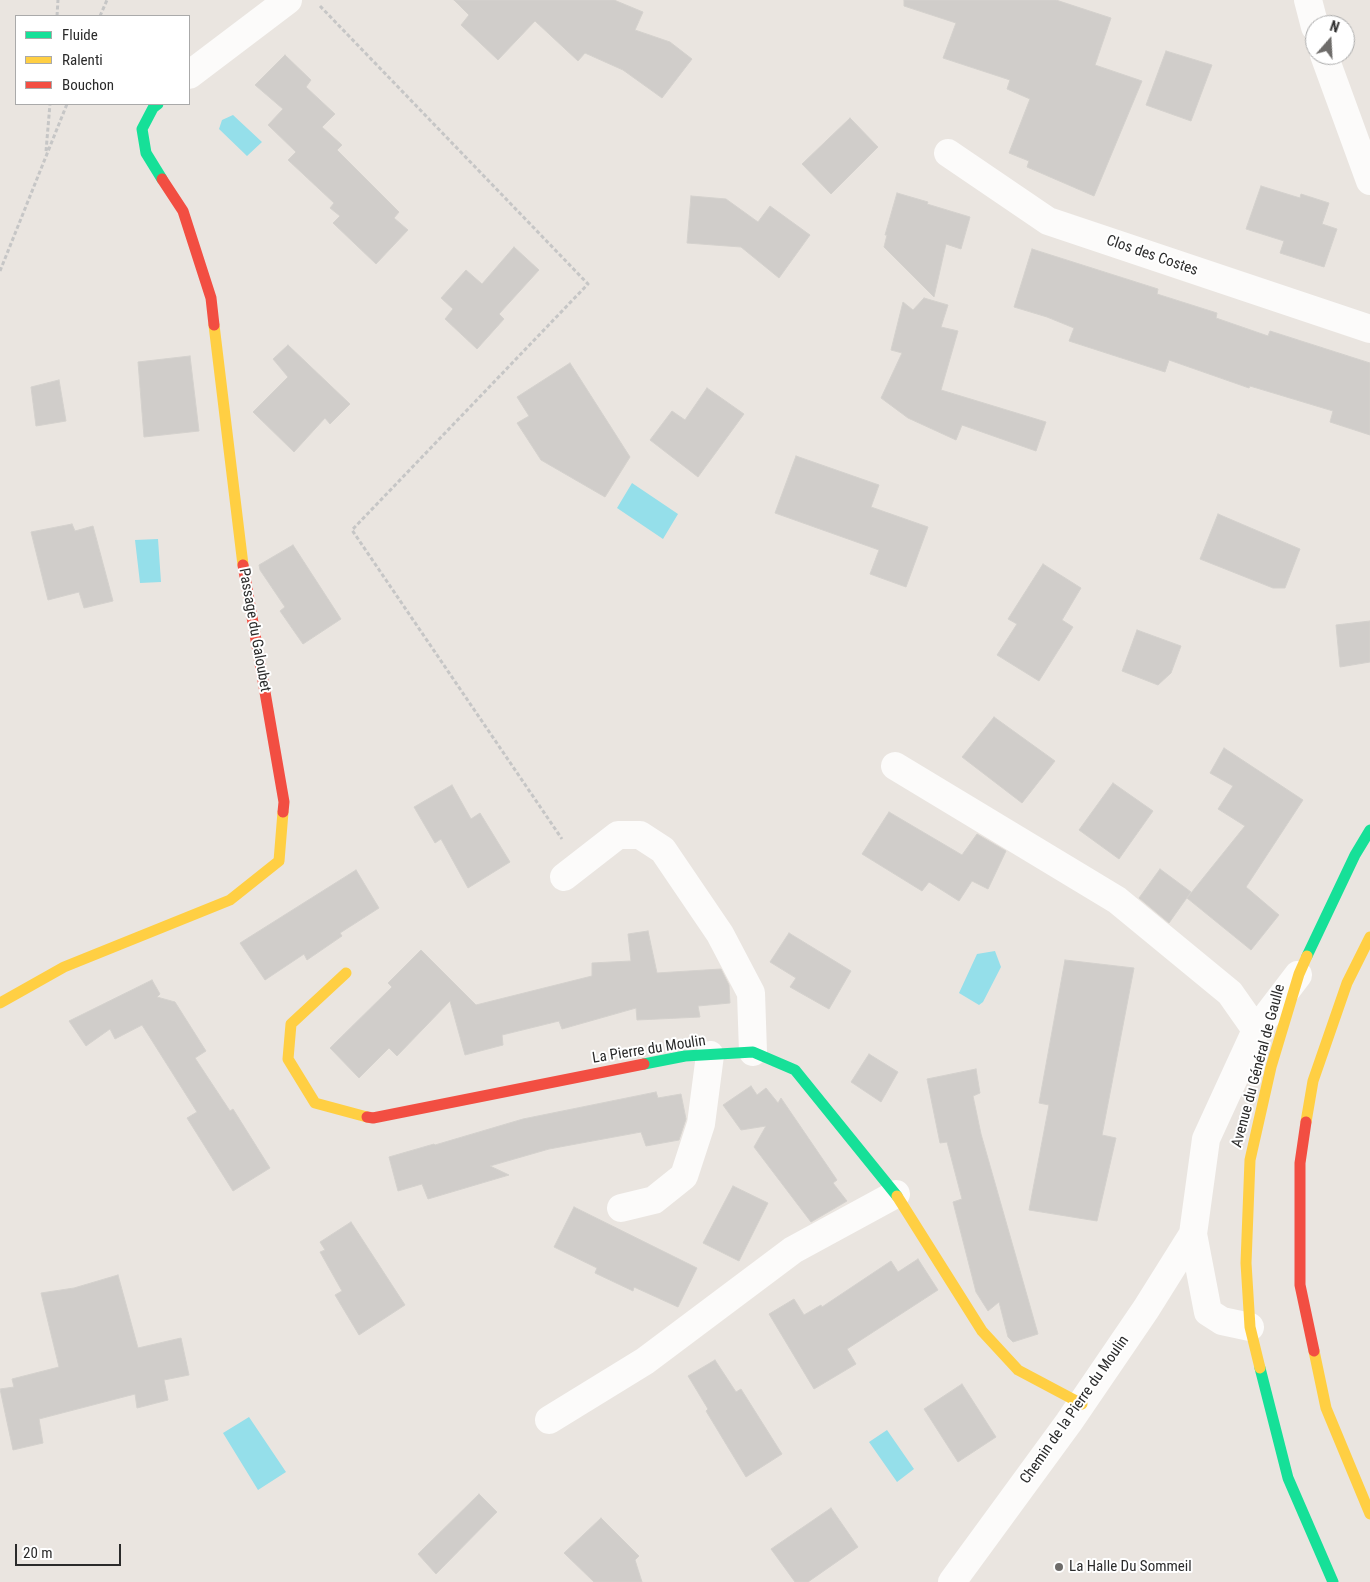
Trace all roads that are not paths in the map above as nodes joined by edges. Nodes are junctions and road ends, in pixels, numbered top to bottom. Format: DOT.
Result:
graph roads {
  1 [pos="288,0"];
  2 [pos="1308,0"];
  3 [pos="1312,15"];
  4 [pos="1328,65"];
  5 [pos="190,74"];
  6 [pos="157,105"];
  7 [pos="948,153"];
  8 [pos="1370,181"];
  9 [pos="1370,329"];
  10 [pos="895,766"];
  11 [pos="1370,830"];
  12 [pos="564,877"];
  13 [pos="1370,937"];
  14 [pos="346,973"];
  15 [pos="1299,974"];
  16 [pos="0,1003"];
  17 [pos="1256,1030"];
  18 [pos="752,1052"];
  19 [pos="710,1055"];
  20 [pos="896,1194"];
  21 [pos="621,1208"];
  22 [pos="1192,1234"];
  23 [pos="1250,1327"];
  24 [pos="1082,1404"];
  25 [pos="549,1420"];
  26 [pos="1370,1514"];
  27 [pos="952,1582"];
  28 [pos="1333,1582"];
  1 -- 5 [label="street"];
  2 -- 3 [label="street"];
  4 -- 8 [label="street"];
  6 -- 16 [label="street, Passage du Galoubet"];
  7 -- 9 [label="street, Clos des Costes"];
  10 -- 17 [label="street"];
  11 -- 15 [label="street, Avenue du Général de Gaulle"];
  12 -- 18 [label="street"];
  13 -- 26 [label="street"];
  14 -- 19 [label="street, La Pierre du Moulin"];
  15 -- 17 [label="street, Chemin de la Pierre du Moulin"];
  15 -- 23 [label="street, Avenue du Général de Gaulle"];
  17 -- 22 [label="street, Chemin de la Pierre du Moulin"];
  18 -- 19 [label="street, La Pierre du Moulin"];
  18 -- 20 [label="street, La Pierre du Moulin"];
  19 -- 21 [label="street"];
  20 -- 24 [label="street, La Pierre du Moulin"];
  20 -- 25 [label="street"];
  22 -- 23 [label="street, Chemin de la Pierre du Moulin"];
  22 -- 24 [label="street, Chemin de la Pierre du Moulin"];
  23 -- 28 [label="street, Avenue du Général de Gaulle"];
  24 -- 27 [label="street, Chemin de la Pierre du Moulin"];
}
